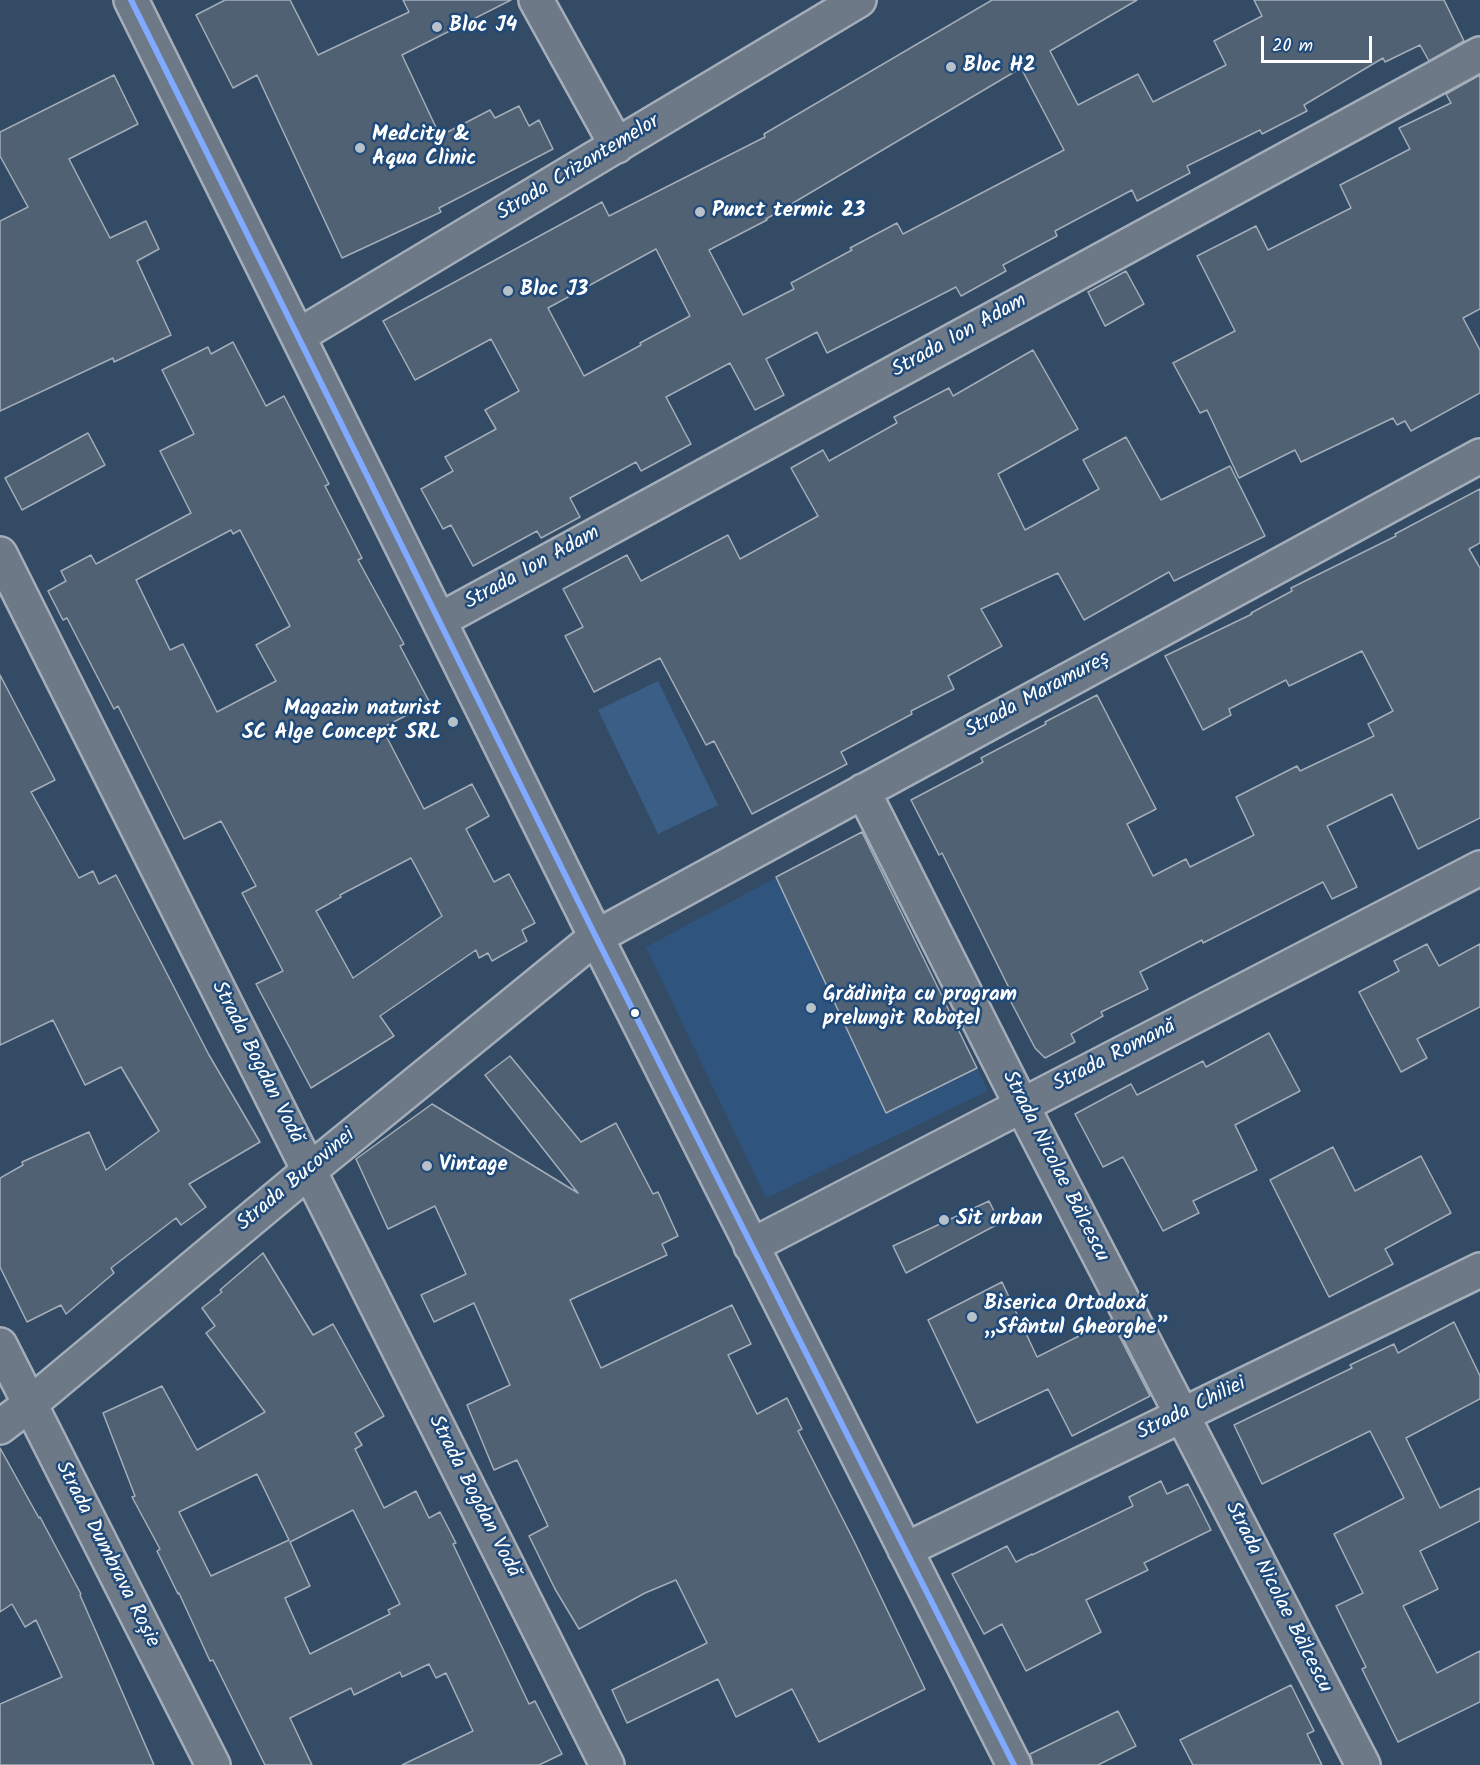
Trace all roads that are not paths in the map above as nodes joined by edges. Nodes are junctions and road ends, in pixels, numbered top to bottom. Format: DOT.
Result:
graph roads {
  1 [pos="131,0"];
  2 [pos="536,0"];
  3 [pos="859,0"];
  4 [pos="1480,54"];
  5 [pos="617,146"];
  6 [pos="298,336"];
  7 [pos="1480,456"];
  8 [pos="0,554"];
  9 [pos="440,620"];
  10 [pos="863,791"];
  11 [pos="1480,868"];
  12 [pos="596,937"];
  13 [pos="1022,1106"];
  14 [pos="310,1170"];
  15 [pos="751,1246"];
  16 [pos="1478,1277"];
  17 [pos="0,1345"];
  18 [pos="30,1404"];
  19 [pos="1182,1415"];
  20 [pos="0,1427"];
  21 [pos="905,1550"];
  22 [pos="213,1765"];
  23 [pos="607,1765"];
  24 [pos="1014,1765"];
  25 [pos="1363,1765"];
  1 -- 6 [label="street"];
  2 -- 5 [label="street"];
  3 -- 5 [label="street, Strada Crizantemelor"];
  4 -- 9 [label="street, Strada Ion Adam"];
  5 -- 6 [label="street, Strada Crizantemelor"];
  6 -- 9 [label="street"];
  7 -- 10 [label="street, Strada Maramureș"];
  8 -- 14 [label="street, Strada Bogdan Vodă"];
  9 -- 12 [label="street"];
  10 -- 12 [label="street, Strada Maramureș"];
  10 -- 13 [label="street, Strada Nicolae Bălcescu"];
  11 -- 13 [label="street, Strada Romană"];
  12 -- 14 [label="street, Strada Bucovinei"];
  12 -- 15 [label="street"];
  13 -- 15 [label="street, Strada Romană"];
  13 -- 19 [label="street, Strada Nicolae Bălcescu"];
  14 -- 18 [label="street, Strada Bucovinei"];
  14 -- 23 [label="street, Strada Bogdan Vodă"];
  15 -- 21 [label="street"];
  16 -- 19 [label="street, Strada Chiliei"];
  17 -- 18 [label="street, Strada Dumbrava Roșie"];
  18 -- 20 [label="street, Strada Bucovinei"];
  18 -- 22 [label="street, Strada Dumbrava Roșie"];
  19 -- 21 [label="street, Strada Chiliei"];
  19 -- 25 [label="street, Strada Nicolae Bălcescu"];
  21 -- 24 [label="street"];
}
